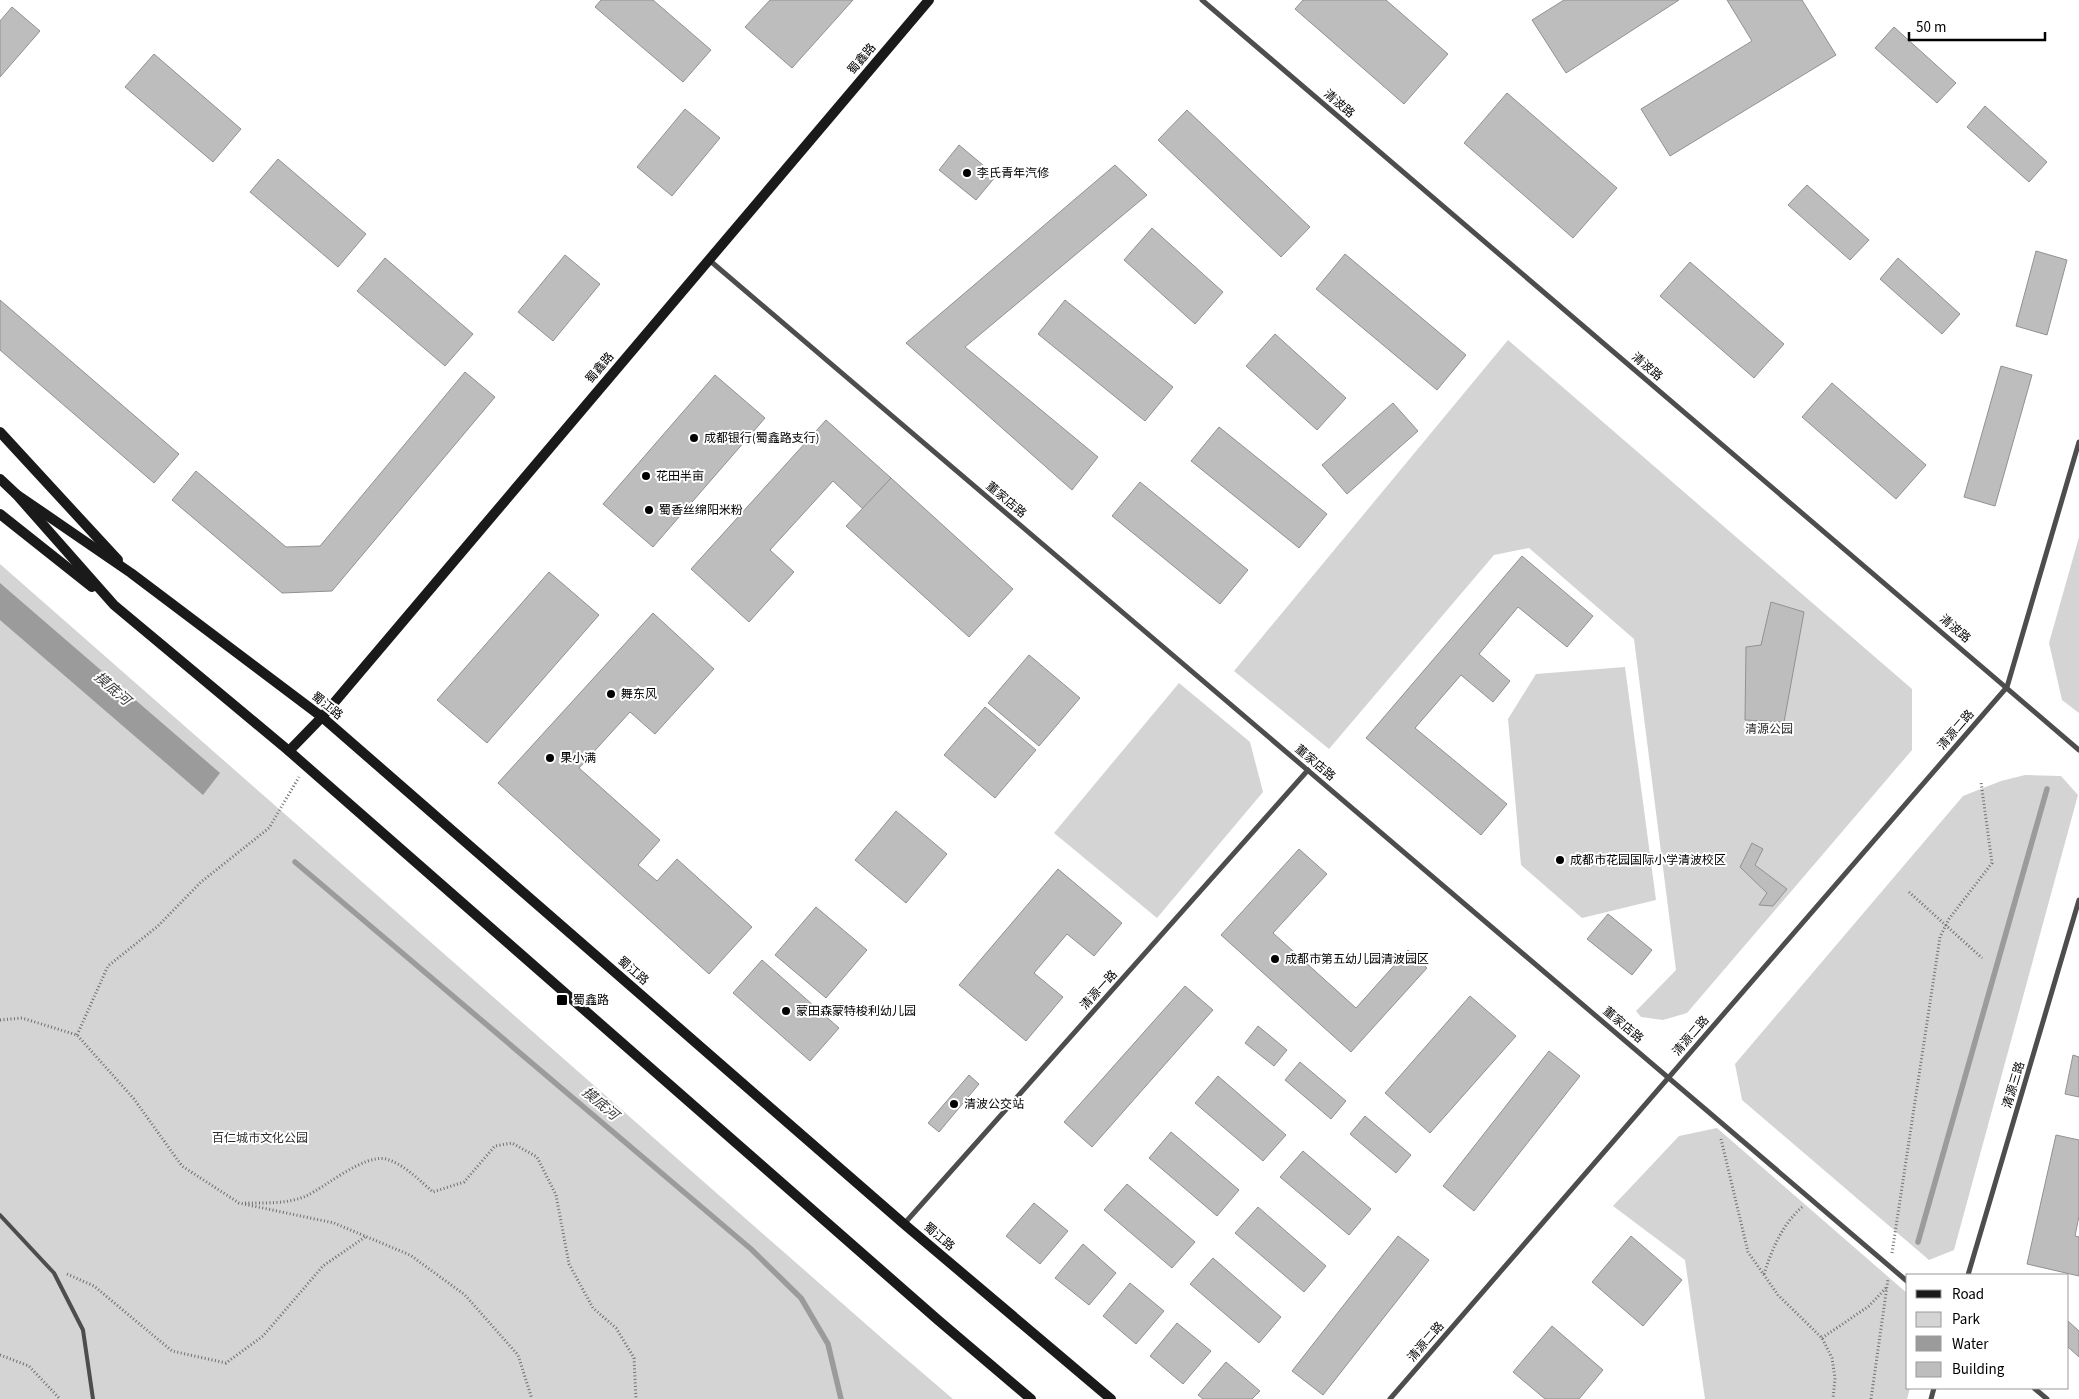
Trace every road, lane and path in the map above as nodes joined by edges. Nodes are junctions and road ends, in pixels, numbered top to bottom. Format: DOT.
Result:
graph roads {
  1 [pos="929,0"];
  2 [pos="1202,0"];
  3 [pos="708,259"];
  4 [pos="0,432"];
  5 [pos="2079,442"];
  6 [pos="0,479"];
  7 [pos="16,494"];
  8 [pos="0,514"];
  9 [pos="131,573"];
  10 [pos="114,605"];
  11 [pos="2007,687"];
  12 [pos="322,717"];
  13 [pos="2079,750"];
  14 [pos="289,751"];
  15 [pos="305,766"];
  16 [pos="1308,770"];
  17 [pos="1981,782"];
  18 [pos="1909,892"];
  19 [pos="2079,900"];
  20 [pos="1945,926"];
  21 [pos="1982,958"];
  22 [pos="0,1020"];
  23 [pos="77,1035"];
  24 [pos="1669,1077"];
  25 [pos="1717,1119"];
  26 [pos="1811,1199"];
  27 [pos="239,1203"];
  28 [pos="0,1215"];
  29 [pos="904,1224"];
  30 [pos="366,1237"];
  31 [pos="46,1264"];
  32 [pos="1890,1266"];
  33 [pos="1968,1274"];
  34 [pos="1764,1275"];
  35 [pos="1906,1280"];
  36 [pos="1886,1288"];
  37 [pos="1822,1338"];
  38 [pos="0,1355"];
  39 [pos="2035,1389"];
  40 [pos="60,1399"];
  41 [pos="93,1399"];
  42 [pos="532,1399"];
  43 [pos="636,1399"];
  44 [pos="1031,1399"];
  45 [pos="1111,1399"];
  46 [pos="1390,1399"];
  47 [pos="1832,1399"];
  48 [pos="1871,1399"];
  49 [pos="2047,1399"];
  1 -- 3 [label="street, 蜀鑫路"];
  2 -- 11 [label="street, 清波路"];
  3 -- 12 [label="street, 蜀鑫路"];
  3 -- 16 [label="street, 董家店路"];
  4 -- 9 [label="street, 蜀江路"];
  5 -- 11 [label="street"];
  6 -- 7 [label="street, 蜀江路"];
  7 -- 9 [label="street, 蜀江路"];
  7 -- 10 [label="street, 蜀江路"];
  8 -- 10 [label="street, 蜀江路"];
  9 -- 12 [label="street, 蜀江路"];
  10 -- 14 [label="street, 蜀江路"];
  11 -- 13 [label="street, 清波路"];
  11 -- 24 [label="street, 清源二路"];
  12 -- 14 [label="street, 蜀鑫路"];
  12 -- 29 [label="street, 蜀江路"];
  14 -- 15 [label="street, 蜀江路"];
  15 -- 23 [label="path"];
  15 -- 44 [label="street, 蜀江路"];
  16 -- 24 [label="street, 董家店路"];
  16 -- 29 [label="street, 清源一路"];
  17 -- 20 [label="path"];
  18 -- 20 [label="path"];
  19 -- 33 [label="street, 清源三路"];
  20 -- 21 [label="path"];
  20 -- 32 [label="path"];
  22 -- 23 [label="path"];
  23 -- 27 [label="path"];
  24 -- 25 [label="street, 董家店路"];
  24 -- 46 [label="street, 清源二路"];
  25 -- 26 [label="street, 董家店路"];
  25 -- 34 [label="path"];
  26 -- 32 [label="street, 董家店路"];
  26 -- 34 [label="path"];
  27 -- 30 [label="path"];
  27 -- 43 [label="path"];
  28 -- 31 [label="lane"];
  29 -- 45 [label="street, 蜀江路"];
  30 -- 31 [label="path"];
  30 -- 42 [label="path"];
  31 -- 41 [label="lane"];
  32 -- 35 [label="street, 董家店路"];
  32 -- 36 [label="path"];
  34 -- 37 [label="path"];
  36 -- 37 [label="path"];
  36 -- 48 [label="path"];
  37 -- 47 [label="path"];
  38 -- 40 [label="path"];
  39 -- 49 [label="street"];
}
